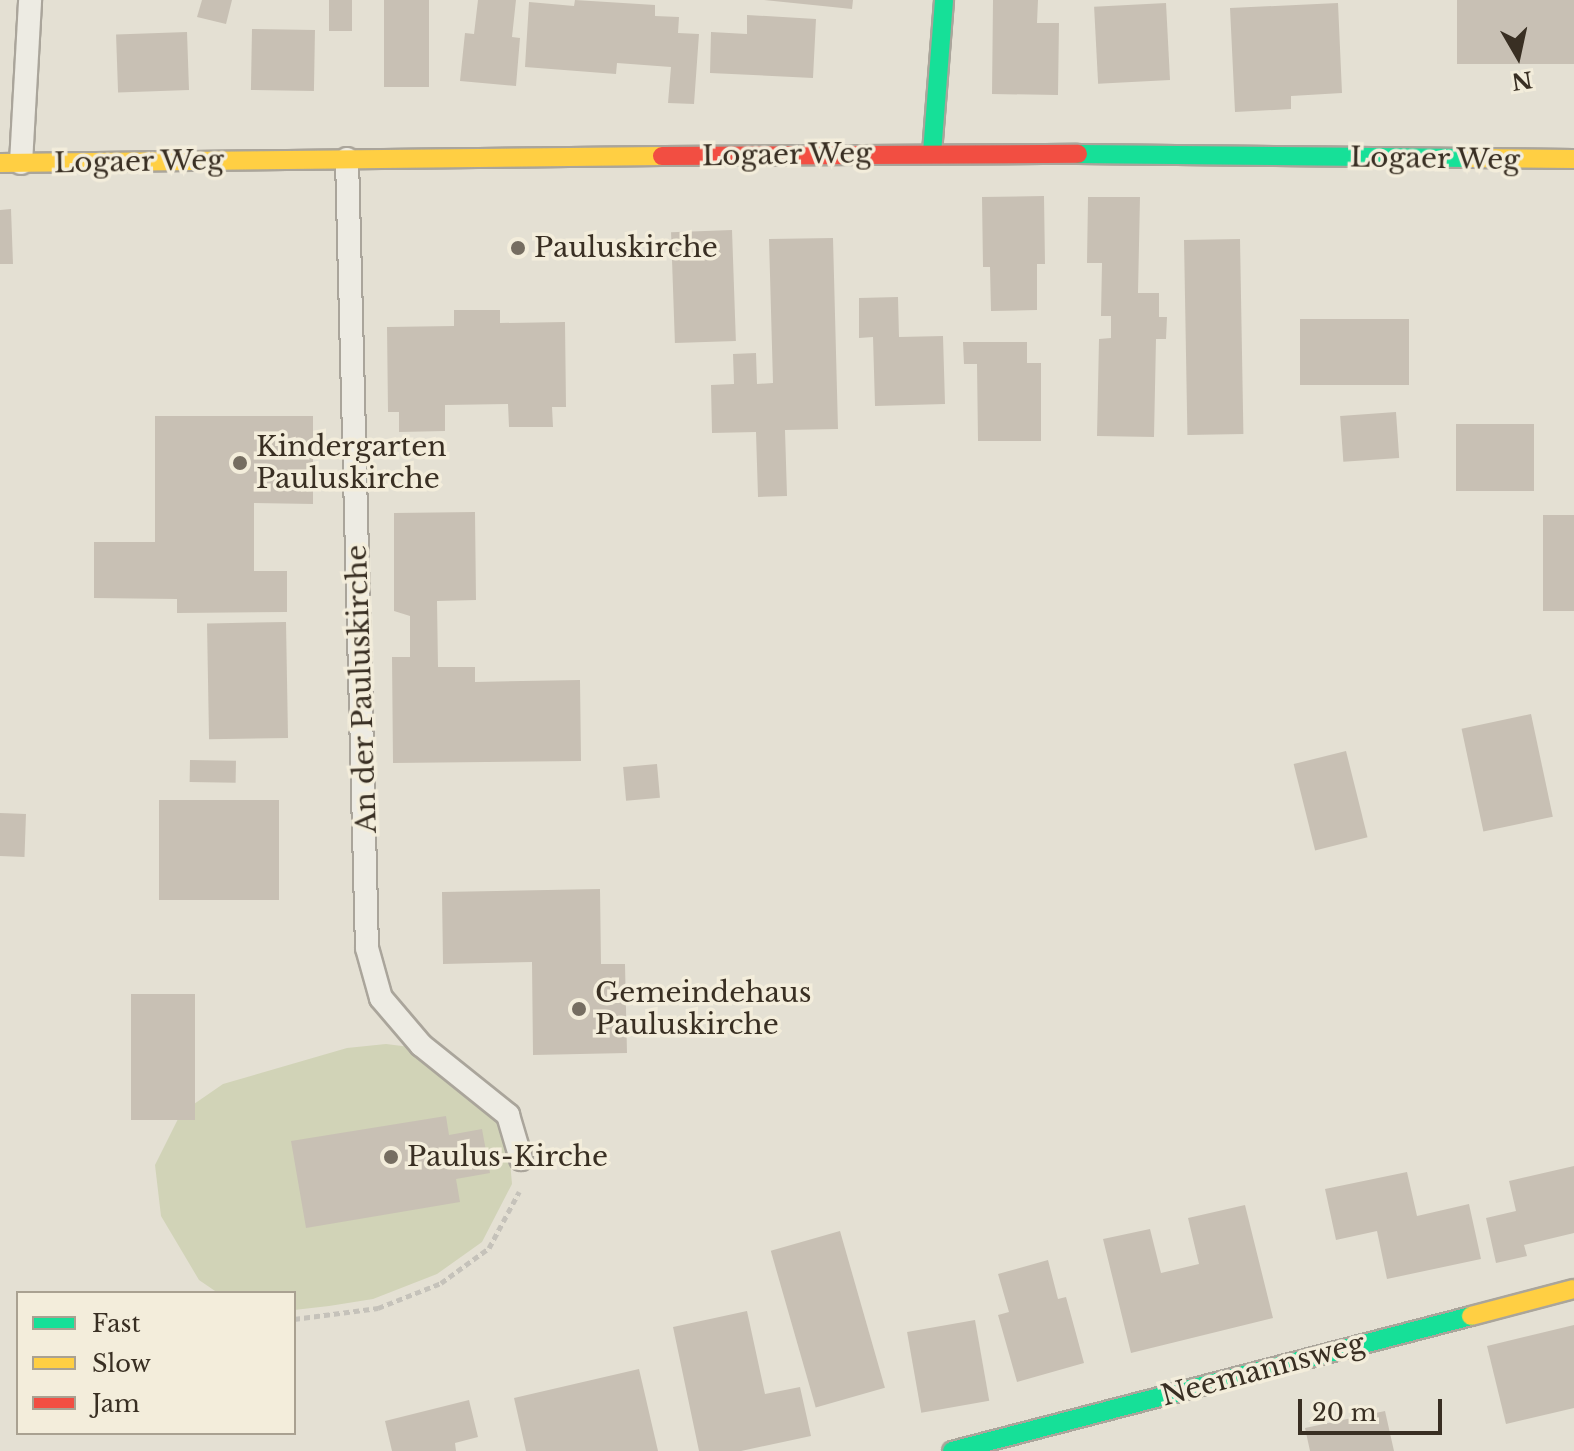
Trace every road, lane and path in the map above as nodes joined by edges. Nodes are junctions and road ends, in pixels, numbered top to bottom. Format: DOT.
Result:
graph roads {
  1 [pos="30,0"];
  2 [pos="944,0"];
  3 [pos="932,153"];
  4 [pos="347,159"];
  5 [pos="1574,159"];
  6 [pos="10,163"];
  7 [pos="521,1159"];
  8 [pos="1574,1289"];
  9 [pos="296,1319"];
  10 [pos="952,1451"];
  1 -- 6 [label="lane"];
  2 -- 3 [label="street"];
  3 -- 4 [label="street, Logaer Weg"];
  3 -- 5 [label="street, Logaer Weg"];
  4 -- 6 [label="street, Logaer Weg"];
  4 -- 7 [label="lane, An der Pauluskirche"];
  7 -- 9 [label="path"];
  8 -- 10 [label="street, Neemannsweg"];
}
